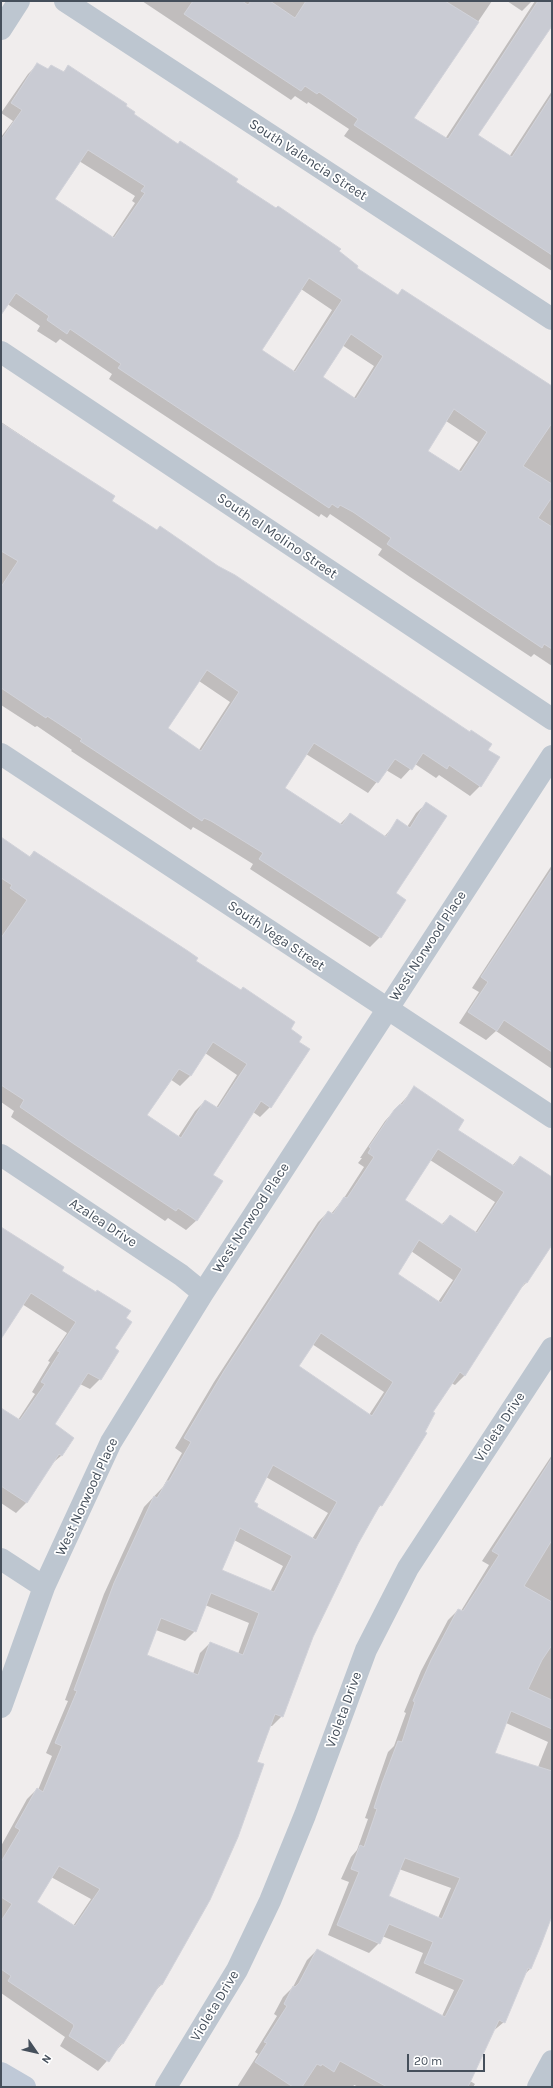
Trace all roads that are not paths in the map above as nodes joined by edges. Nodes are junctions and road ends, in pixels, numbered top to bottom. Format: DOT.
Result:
graph roads {
  1 [pos="19,1"];
  2 [pos="65,1"];
  3 [pos="1,28"];
  4 [pos="552,319"];
  5 [pos="1,352"];
  6 [pos="552,720"];
  7 [pos="1,754"];
  8 [pos="552,756"];
  9 [pos="388,1009"];
  10 [pos="552,1118"];
  11 [pos="1,1155"];
  12 [pos="203,1293"];
  13 [pos="552,1348"];
  14 [pos="1,1559"];
  15 [pos="44,1587"];
  16 [pos="1,1707"];
  17 [pos="552,2060"];
  18 [pos="1,2072"];
  19 [pos="25,2087"];
  20 [pos="166,2087"];
  21 [pos="538,2087"];
  1 -- 3 [label="street"];
  2 -- 4 [label="street, South Valencia Street"];
  5 -- 6 [label="street, South el Molino Street"];
  7 -- 9 [label="street, South Vega Street"];
  8 -- 9 [label="street, West Norwood Place"];
  9 -- 10 [label="street, South Vega Street"];
  9 -- 12 [label="street, West Norwood Place"];
  11 -- 12 [label="street, Azalea Drive"];
  12 -- 15 [label="street, West Norwood Place"];
  13 -- 20 [label="street, Violeta Drive"];
  14 -- 15 [label="street"];
  15 -- 16 [label="street, West Norwood Place"];
  17 -- 21 [label="street"];
  18 -- 19 [label="main road"];
}
